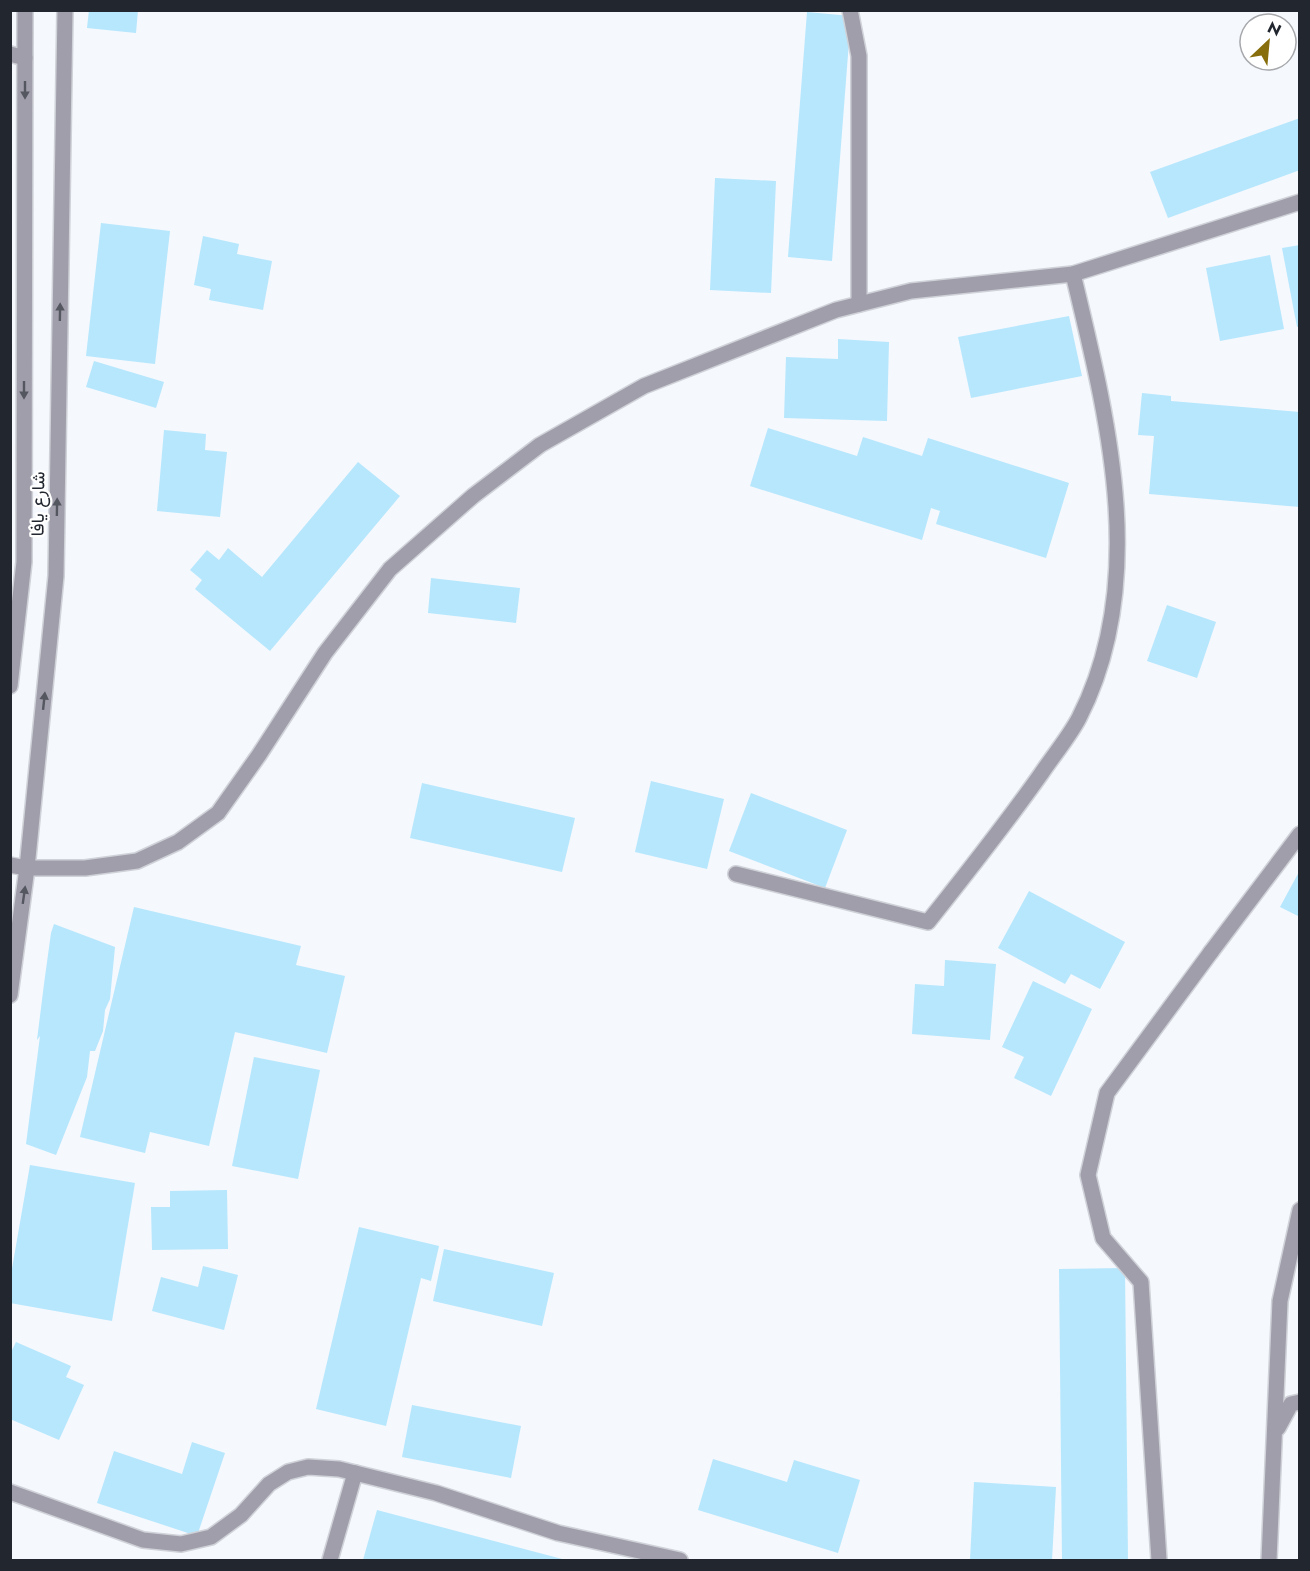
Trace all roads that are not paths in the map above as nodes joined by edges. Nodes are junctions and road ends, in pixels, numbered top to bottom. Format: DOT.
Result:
graph roads {
  1 [pos="25,10"];
  2 [pos="65,10"];
  3 [pos="850,10"];
  4 [pos="18,56"];
  5 [pos="1299,202"];
  6 [pos="1073,274"];
  7 [pos="859,304"];
  8 [pos="10,686"];
  9 [pos="1299,834"];
  10 [pos="10,865"];
  11 [pos="27,868"];
  12 [pos="736,874"];
  13 [pos="10,995"];
  14 [pos="1299,1210"];
  15 [pos="1299,1402"];
  16 [pos="1276,1430"];
  17 [pos="355,1473"];
  18 [pos="10,1492"];
  19 [pos="330,1560"];
  20 [pos="680,1560"];
  21 [pos="1159,1560"];
  22 [pos="1269,1560"];
  1 -- 4 [label="street"];
  11 -- 2 [label="street, شارع يافا, one-way"];
  3 -- 7 [label="street"];
  4 -- 8 [label="street, one-way"];
  5 -- 6 [label="street"];
  6 -- 7 [label="street"];
  6 -- 12 [label="street"];
  7 -- 11 [label="street"];
  9 -- 21 [label="street"];
  10 -- 11 [label="street"];
  13 -- 11 [label="street, شارع يافا, one-way"];
  14 -- 16 [label="street"];
  15 -- 16 [label="street"];
  16 -- 22 [label="street"];
  17 -- 18 [label="street"];
  17 -- 19 [label="street"];
  17 -- 20 [label="street"];
}
